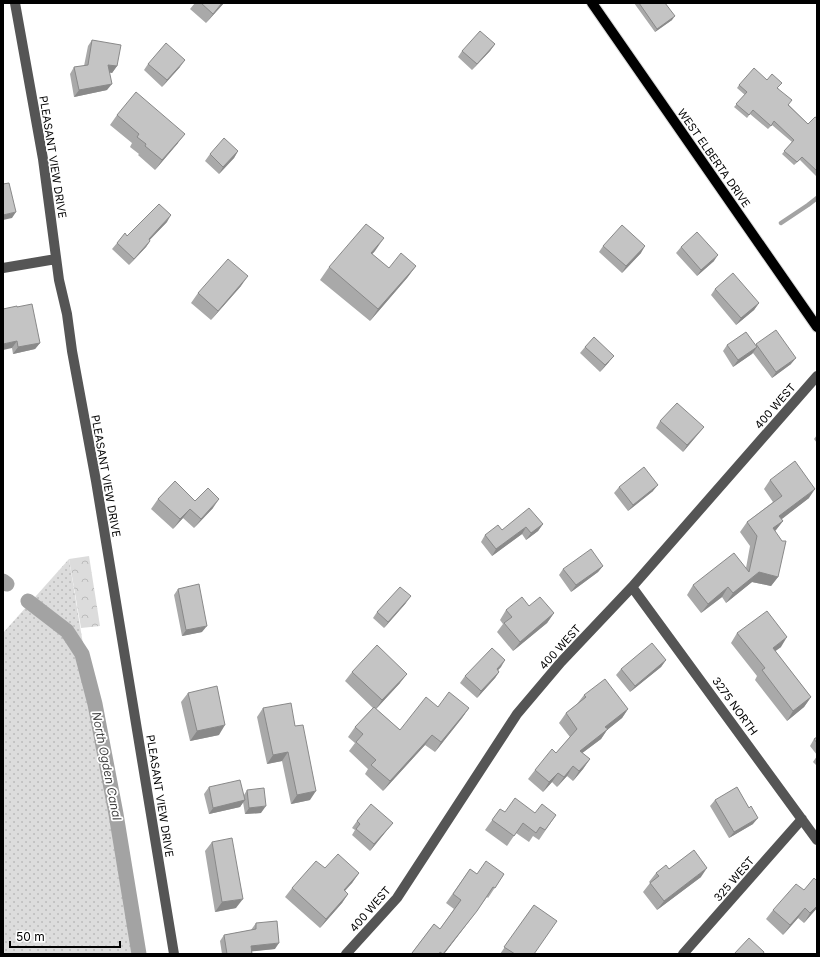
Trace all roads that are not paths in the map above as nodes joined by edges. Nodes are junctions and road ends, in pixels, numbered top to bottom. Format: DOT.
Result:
graph roads {
  1 [pos="15,3"];
  2 [pos="592,3"];
  3 [pos="56,259"];
  4 [pos="3,268"];
  5 [pos="817,326"];
  6 [pos="817,376"];
  7 [pos="632,587"];
  8 [pos="802,819"];
  9 [pos="817,840"];
  10 [pos="174,954"];
  11 [pos="346,954"];
  12 [pos="683,954"];
  1 -- 3 [label="street, PLEASANT VIEW DRIVE"];
  2 -- 5 [label="main road, WEST ELBERTA DRIVE"];
  3 -- 4 [label="street"];
  3 -- 10 [label="street, PLEASANT VIEW DRIVE"];
  6 -- 7 [label="street, 400 WEST"];
  7 -- 8 [label="street, 3275 NORTH"];
  7 -- 11 [label="street, 400 WEST"];
  8 -- 9 [label="street, 3275 NORTH"];
  8 -- 12 [label="street, 325 WEST"];
}
